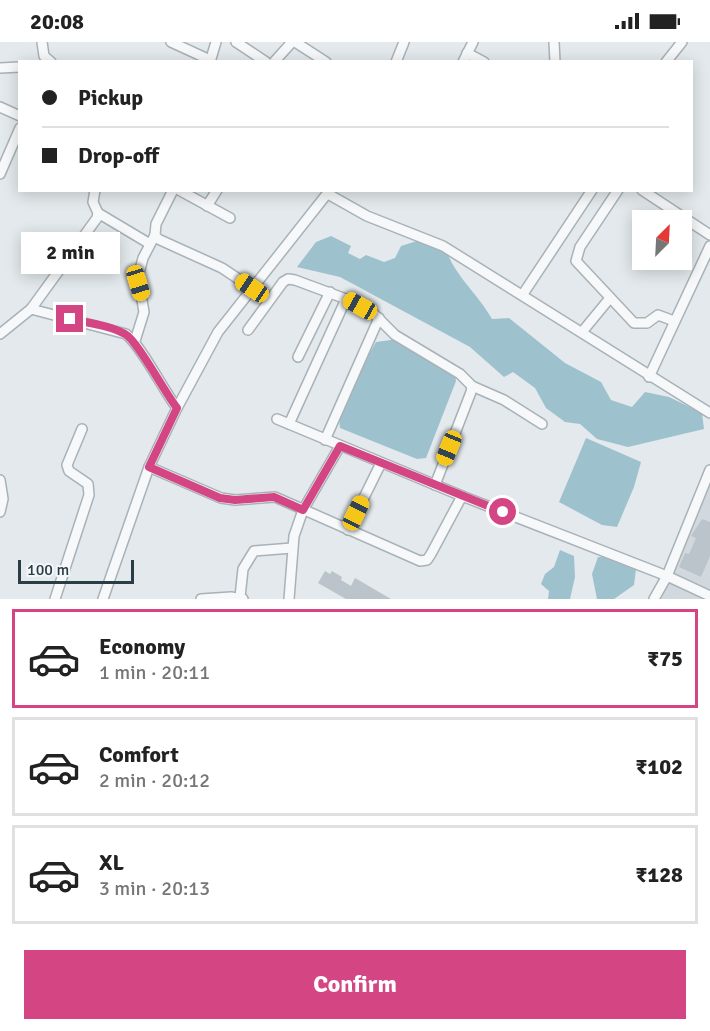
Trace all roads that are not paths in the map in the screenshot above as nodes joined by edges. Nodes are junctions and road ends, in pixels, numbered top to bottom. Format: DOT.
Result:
graph roads {
  1 [pos="42,42"];
  2 [pos="171,42"];
  3 [pos="216,42"];
  4 [pos="294,42"];
  5 [pos="404,42"];
  6 [pos="473,42"];
  7 [pos="554,42"];
  8 [pos="682,42"];
  9 [pos="241,43"];
  10 [pos="465,57"];
  11 [pos="46,60"];
  12 [pos="208,60"];
  13 [pos="210,60"];
  14 [pos="263,60"];
  15 [pos="276,60"];
  16 [pos="323,60"];
  17 [pos="397,60"];
  18 [pos="555,60"];
  19 [pos="668,60"];
  20 [pos="0,68"];
  21 [pos="18,68"];
  22 [pos="0,107"];
  23 [pos="18,115"];
  24 [pos="18,133"];
  25 [pos="0,174"];
  26 [pos="95,192"];
  27 [pos="172,192"];
  28 [pos="182,192"];
  29 [pos="216,192"];
  30 [pos="329,192"];
  31 [pos="591,192"];
  32 [pos="617,192"];
  33 [pos="645,192"];
  34 [pos="207,206"];
  35 [pos="98,213"];
  36 [pos="230,218"];
  37 [pos="710,235"];
  38 [pos="152,239"];
  39 [pos="710,246"];
  40 [pos="252,288"];
  41 [pos="330,292"];
  42 [pos="523,294"];
  43 [pos="610,298"];
  44 [pos="346,299"];
  45 [pos="31,309"];
  46 [pos="379,318"];
  47 [pos="674,321"];
  48 [pos="248,330"];
  49 [pos="582,332"];
  50 [pos="0,334"];
  51 [pos="135,341"];
  52 [pos="298,357"];
  53 [pos="649,376"];
  54 [pos="472,386"];
  55 [pos="177,408"];
  56 [pos="710,413"];
  57 [pos="277,419"];
  58 [pos="289,424"];
  59 [pos="542,424"];
  60 [pos="82,429"];
  61 [pos="325,440"];
  62 [pos="340,446"];
  63 [pos="381,463"];
  64 [pos="149,467"];
  65 [pos="710,470"];
  66 [pos="0,480"];
  67 [pos="435,485"];
  68 [pos="462,496"];
  69 [pos="303,510"];
  70 [pos="0,512"];
  71 [pos="348,530"];
  72 [pos="292,548"];
  73 [pos="667,576"];
  74 [pos="710,596"];
  75 [pos="242,598"];
  76 [pos="55,599"];
  77 [pos="102,599"];
  78 [pos="201,599"];
  79 [pos="289,599"];
  80 [pos="654,599"];
  1 -- 11 [label="street"];
  2 -- 12 [label="street"];
  3 -- 13 [label="street"];
  4 -- 15 [label="street"];
  4 -- 16 [label="street"];
  5 -- 17 [label="street"];
  6 -- 10 [label="street"];
  7 -- 18 [label="street"];
  8 -- 19 [label="street"];
  9 -- 14 [label="street"];
  20 -- 21 [label="street"];
  22 -- 23 [label="street"];
  24 -- 25 [label="street"];
  26 -- 35 [label="street"];
  27 -- 38 [label="street"];
  28 -- 34 [label="street"];
  29 -- 34 [label="street"];
  30 -- 40 [label="street"];
  30 -- 42 [label="street"];
  31 -- 42 [label="street"];
  32 -- 43 [label="street"];
  33 -- 37 [label="street"];
  34 -- 36 [label="street"];
  35 -- 38 [label="street"];
  35 -- 45 [label="street"];
  38 -- 40 [label="street"];
  38 -- 51 [label="street"];
  39 -- 47 [label="street"];
  40 -- 55 [label="street"];
  41 -- 44 [label="street"];
  41 -- 48 [label="street"];
  41 -- 52 [label="street"];
  42 -- 49 [label="street"];
  43 -- 47 [label="street"];
  43 -- 49 [label="street"];
  44 -- 46 [label="street"];
  44 -- 58 [label="street"];
  45 -- 50 [label="street"];
  45 -- 51 [label="street"];
  46 -- 54 [label="street"];
  46 -- 61 [label="street"];
  47 -- 53 [label="street"];
  49 -- 53 [label="street"];
  51 -- 55 [label="street"];
  53 -- 56 [label="street"];
  54 -- 59 [label="street"];
  54 -- 67 [label="street"];
  55 -- 64 [label="street"];
  57 -- 58 [label="street"];
  58 -- 61 [label="street"];
  60 -- 76 [label="street"];
  61 -- 62 [label="street"];
  62 -- 63 [label="street"];
  62 -- 69 [label="street"];
  63 -- 67 [label="street"];
  63 -- 71 [label="street"];
  64 -- 69 [label="street"];
  64 -- 77 [label="street"];
  65 -- 73 [label="street"];
  66 -- 70 [label="street"];
  67 -- 68 [label="street"];
  68 -- 71 [label="street"];
  68 -- 73 [label="street"];
  69 -- 71 [label="street"];
  69 -- 72 [label="street"];
  72 -- 75 [label="street"];
  72 -- 79 [label="street"];
  73 -- 74 [label="street"];
  73 -- 80 [label="street"];
  75 -- 78 [label="street"];
}
